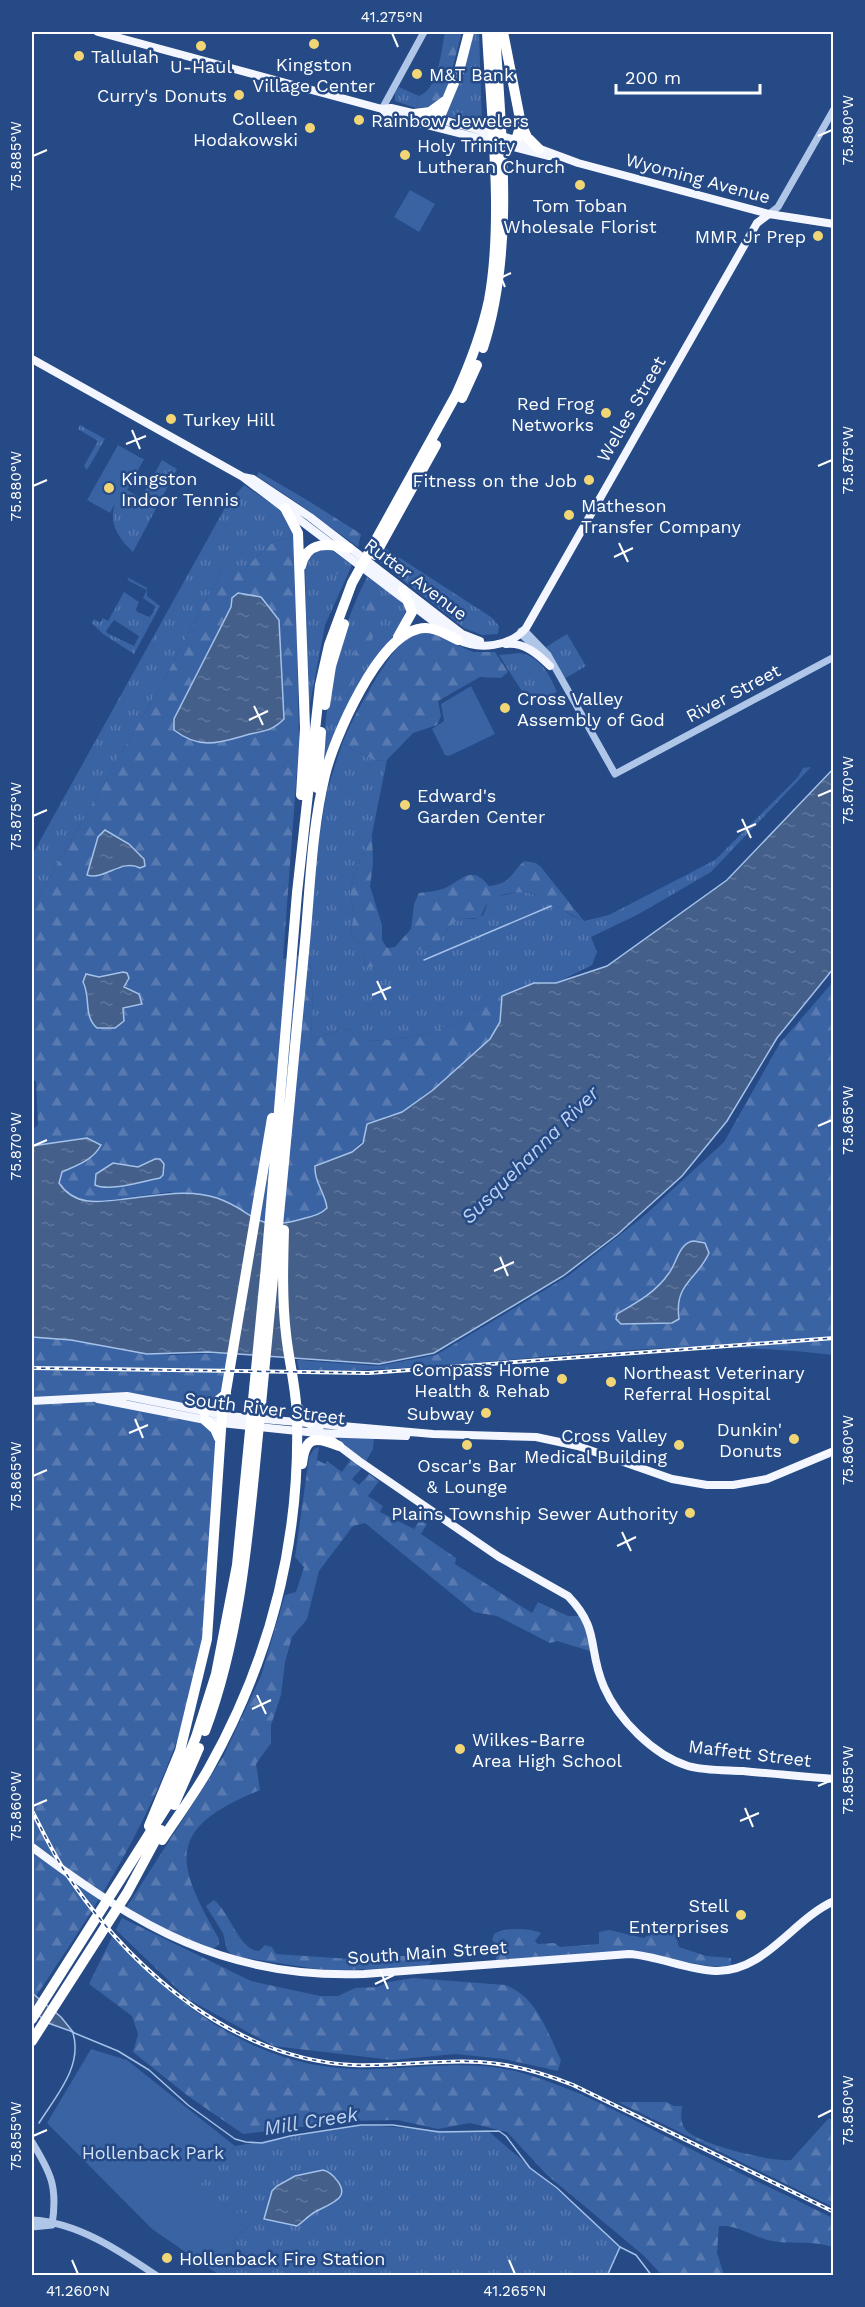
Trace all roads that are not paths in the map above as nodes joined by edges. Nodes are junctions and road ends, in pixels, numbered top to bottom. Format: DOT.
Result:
graph roads {
  1 [pos="102,32"];
  2 [pos="424,32"];
  3 [pos="469,32"];
  4 [pos="487,32"];
  5 [pos="495,32"];
  6 [pos="503,32"];
  7 [pos="448,98"];
  8 [pos="382,109"];
  9 [pos="834,109"];
  10 [pos="495,113"];
  11 [pos="414,114"];
  12 [pos="439,124"];
  13 [pos="521,124"];
  14 [pos="512,144"];
  15 [pos="539,149"];
  16 [pos="556,157"];
  17 [pos="497,164"];
  18 [pos="769,214"];
  19 [pos="834,224"];
  20 [pos="32,359"];
  21 [pos="243,477"];
  22 [pos="285,508"];
  23 [pos="331,544"];
  24 [pos="348,552"];
  25 [pos="299,576"];
  26 [pos="386,581"];
  27 [pos="403,590"];
  28 [pos="410,604"];
  29 [pos="523,630"];
  30 [pos="458,640"];
  31 [pos="392,645"];
  32 [pos="490,645"];
  33 [pos="834,657"];
  34 [pos="550,666"];
  35 [pos="562,682"];
  36 [pos="297,893"];
  37 [pos="295,991"];
  38 [pos="285,1157"];
  39 [pos="226,1391"];
  40 [pos="32,1401"];
  41 [pos="205,1416"];
  42 [pos="222,1419"];
  43 [pos="307,1428"];
  44 [pos="433,1434"];
  45 [pos="220,1442"];
  46 [pos="339,1446"];
  47 [pos="834,1451"];
  48 [pos="295,1476"];
  49 [pos="247,1498"];
  50 [pos="293,1509"];
  51 [pos="834,1779"];
  52 [pos="32,1847"];
  53 [pos="123,1893"];
  54 [pos="834,1901"];
  55 [pos="74,1953"];
  56 [pos="32,2010"];
  57 [pos="32,2019"];
  58 [pos="32,2042"];
  59 [pos="32,2142"];
  60 [pos="32,2220"];
  61 [pos="52,2225"];
  62 [pos="32,2227"];
  63 [pos="157,2276"];
  1 -- 8 [label="main road, Wyoming Avenue"];
  2 -- 8 [label="street"];
  3 -- 7 [label="highway"];
  4 -- 10 [label="highway"];
  5 -- 10 [label="highway"];
  6 -- 13 [label="highway"];
  7 -- 11 [label="highway"];
  7 -- 12 [label="highway"];
  8 -- 11 [label="main road, Wyoming Avenue"];
  8 -- 12 [label="main road, Wyoming Avenue"];
  9 -- 18 [label="street"];
  10 -- 17 [label="highway"];
  11 -- 12 [label="main road, Wyoming Avenue"];
  12 -- 14 [label="main road, Wyoming Avenue"];
  13 -- 14 [label="highway"];
  13 -- 15 [label="highway"];
  14 -- 15 [label="main road, Wyoming Avenue"];
  14 -- 16 [label="main road, Wyoming Avenue"];
  15 -- 16 [label="main road, Wyoming Avenue"];
  16 -- 18 [label="main road, Wyoming Avenue"];
  17 -- 36 [label="highway"];
  17 -- 37 [label="highway"];
  18 -- 19 [label="main road, Wyoming Avenue"];
  18 -- 29 [label="main road, Welles Street"];
  20 -- 21 [label="main road, Rutter Avenue"];
  21 -- 22 [label="main road, Rutter Avenue"];
  21 -- 24 [label="main road, Rutter Avenue"];
  22 -- 23 [label="main road, Rutter Avenue"];
  22 -- 25 [label="highway"];
  23 -- 24 [label="highway"];
  23 -- 25 [label="highway"];
  24 -- 26 [label="main road, Rutter Avenue"];
  25 -- 36 [label="highway"];
  26 -- 27 [label="main road, Rutter Avenue"];
  26 -- 28 [label="main road, Rutter Avenue"];
  27 -- 28 [label="highway"];
  27 -- 29 [label="main road, Rutter Avenue"];
  28 -- 30 [label="main road, Rutter Avenue"];
  28 -- 31 [label="highway"];
  29 -- 32 [label="main road, Rutter Avenue"];
  29 -- 34 [label="street"];
  29 -- 35 [label="street"];
  30 -- 31 [label="highway"];
  30 -- 32 [label="main road, Rutter Avenue"];
  31 -- 37 [label="highway"];
  32 -- 34 [label="main road"];
  33 -- 35 [label="street, River Street"];
  34 -- 35 [label="street"];
  36 -- 37 [label="highway"];
  37 -- 38 [label="highway"];
  37 -- 39 [label="highway"];
  37 -- 49 [label="highway"];
  38 -- 43 [label="highway"];
  38 -- 49 [label="highway"];
  39 -- 41 [label="highway"];
  39 -- 42 [label="highway"];
  40 -- 41 [label="main road, South River Street"];
  41 -- 42 [label="main road, South River Street"];
  41 -- 45 [label="highway"];
  42 -- 43 [label="main road, South River Street"];
  42 -- 45 [label="highway"];
  43 -- 44 [label="main road, South River Street"];
  43 -- 44 [label="main road, South River Street"];
  43 -- 46 [label="main road, Maffett Street"];
  43 -- 48 [label="highway"];
  43 -- 48 [label="highway"];
  44 -- 47 [label="main road, South River Street"];
  45 -- 53 [label="highway"];
  46 -- 50 [label="highway"];
  46 -- 51 [label="main road, Maffett Street"];
  48 -- 50 [label="highway"];
  49 -- 53 [label="highway"];
  50 -- 53 [label="highway"];
  52 -- 54 [label="main road, South Main Street"];
  53 -- 55 [label="highway"];
  53 -- 58 [label="highway"];
  55 -- 56 [label="highway"];
  55 -- 57 [label="highway"];
  59 -- 61 [label="street"];
  60 -- 61 [label="street"];
  61 -- 62 [label="street"];
  61 -- 63 [label="street"];
}
